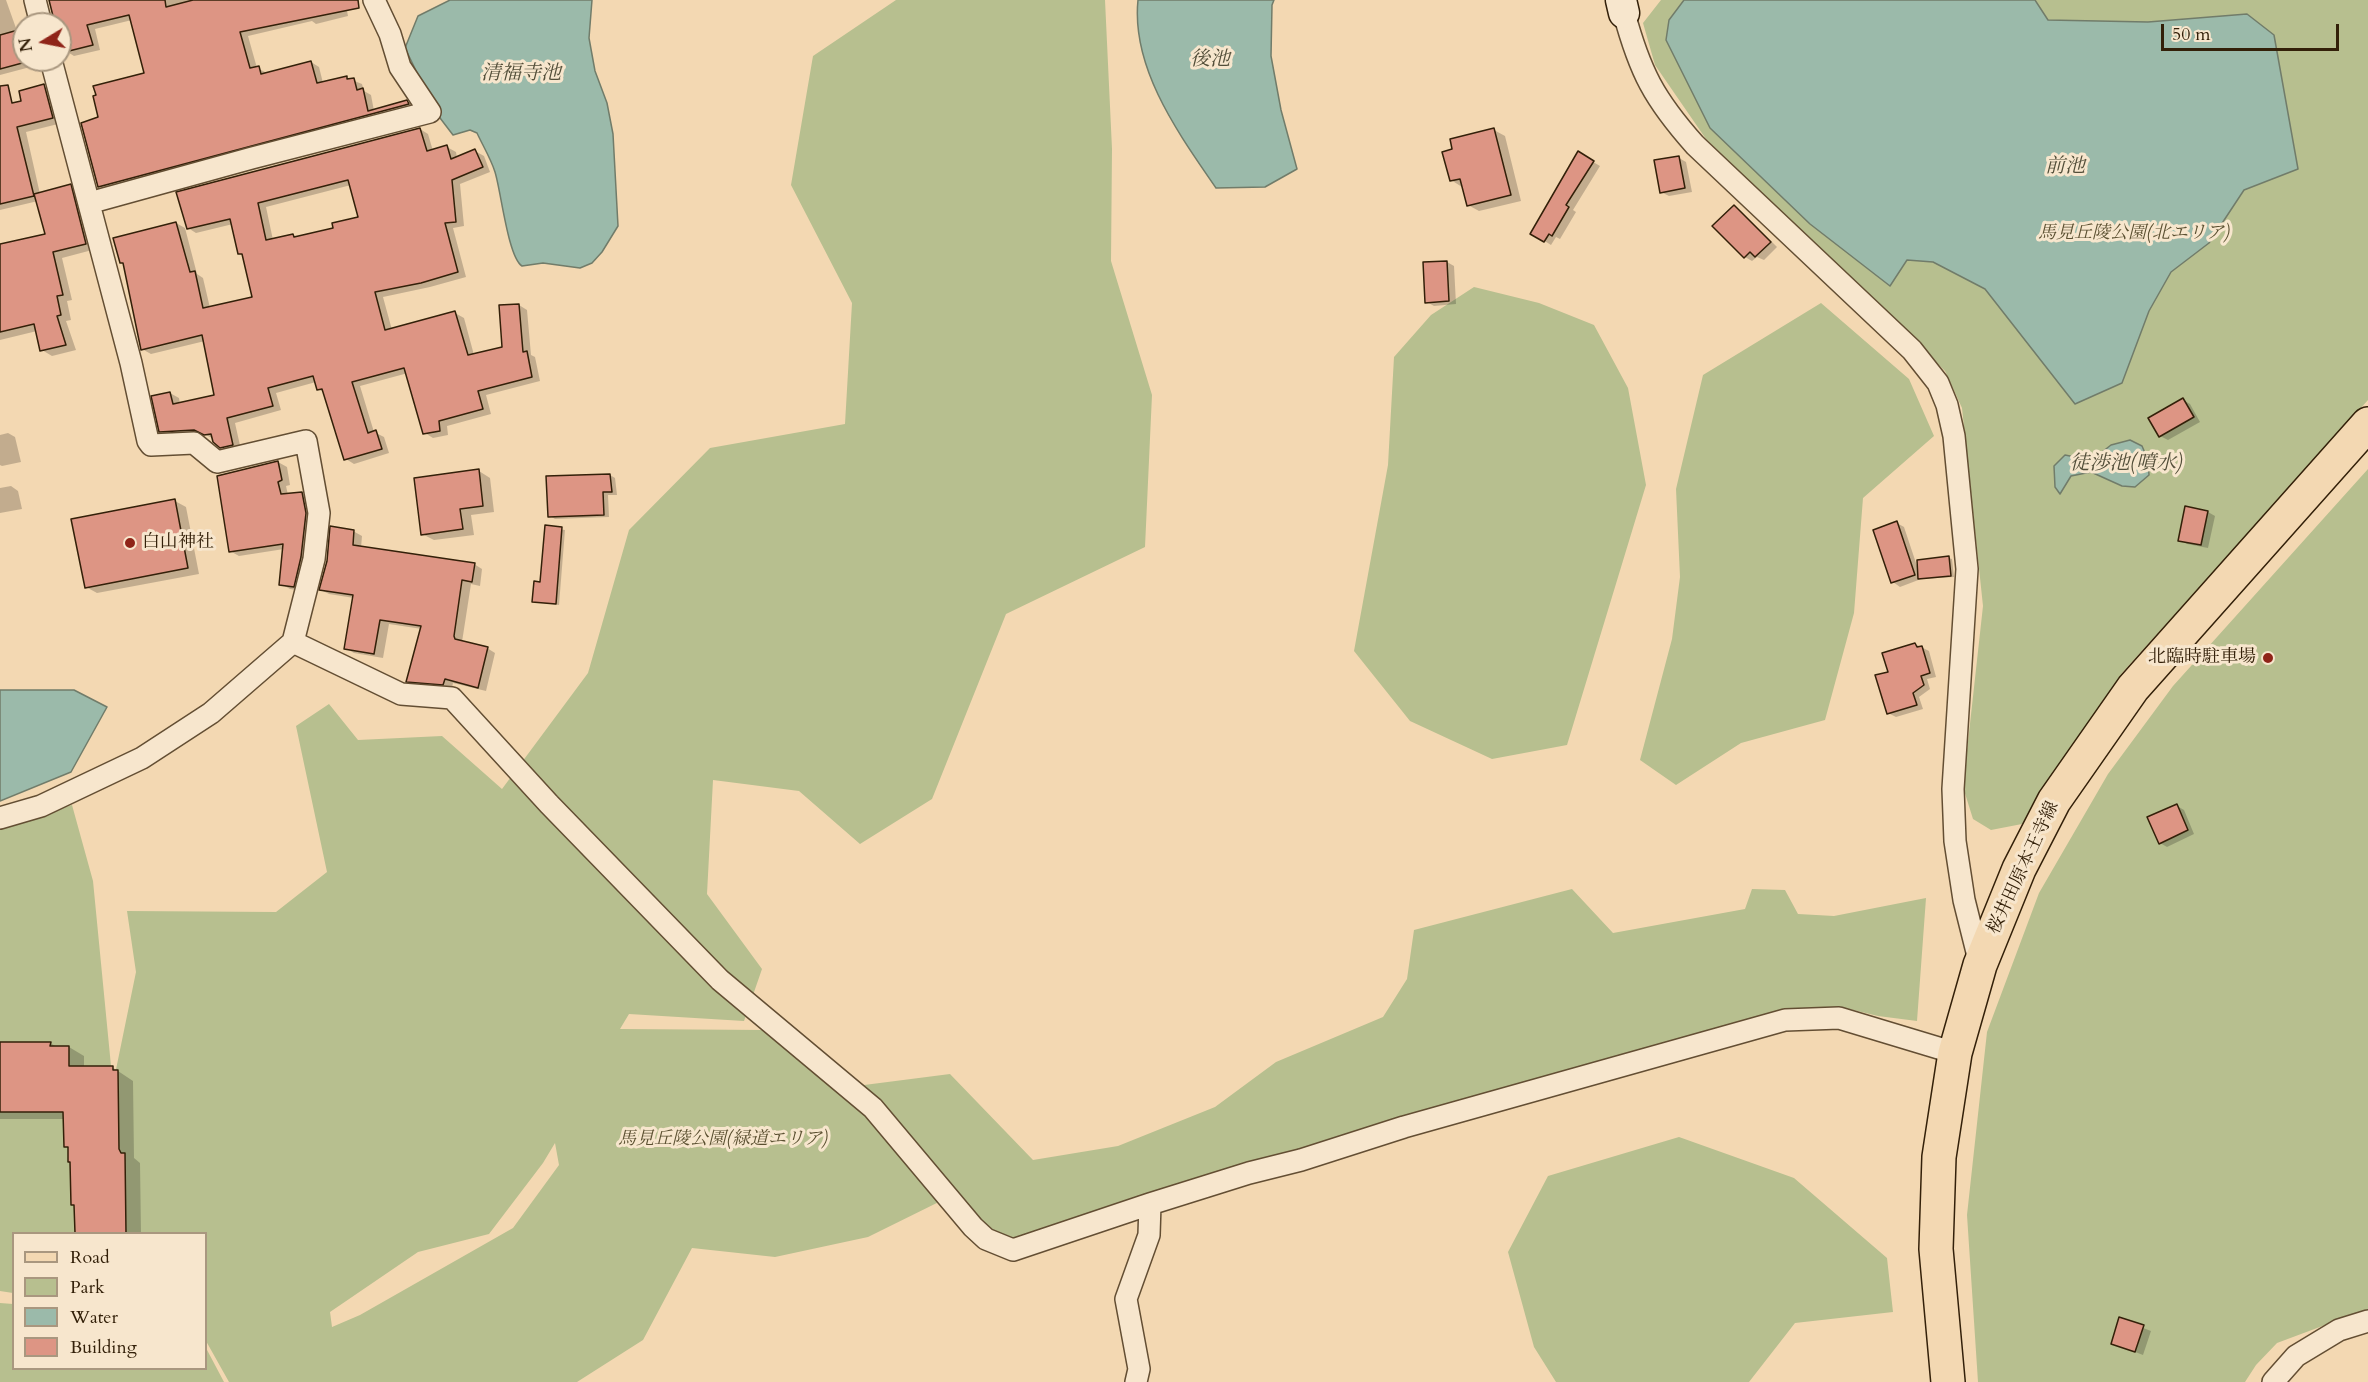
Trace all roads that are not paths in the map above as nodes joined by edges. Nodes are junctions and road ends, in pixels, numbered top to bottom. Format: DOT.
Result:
graph roads {
  1 [pos="374,0"];
  2 [pos="1623,6"];
  3 [pos="54,72"];
  4 [pos="89,203"];
  5 [pos="2368,424"];
  6 [pos="293,642"];
  7 [pos="0,818"];
  8 [pos="1980,965"];
  9 [pos="1955,1053"];
  10 [pos="1150,1204"];
  11 [pos="2368,1321"];
  12 [pos="1136,1382"];
  13 [pos="1948,1382"];
  14 [pos="2273,1382"];
  1 -- 4 [label="street"];
  2 -- 8 [label="street"];
  3 -- 4 [label="street"];
  4 -- 6 [label="street"];
  5 -- 8 [label="main road, 桜井田原本王寺線"];
  6 -- 7 [label="street"];
  6 -- 10 [label="street"];
  8 -- 9 [label="main road, 桜井田原本王寺線"];
  9 -- 10 [label="street"];
  9 -- 13 [label="main road, 桜井田原本王寺線"];
  10 -- 12 [label="street"];
  11 -- 14 [label="street"];
}
